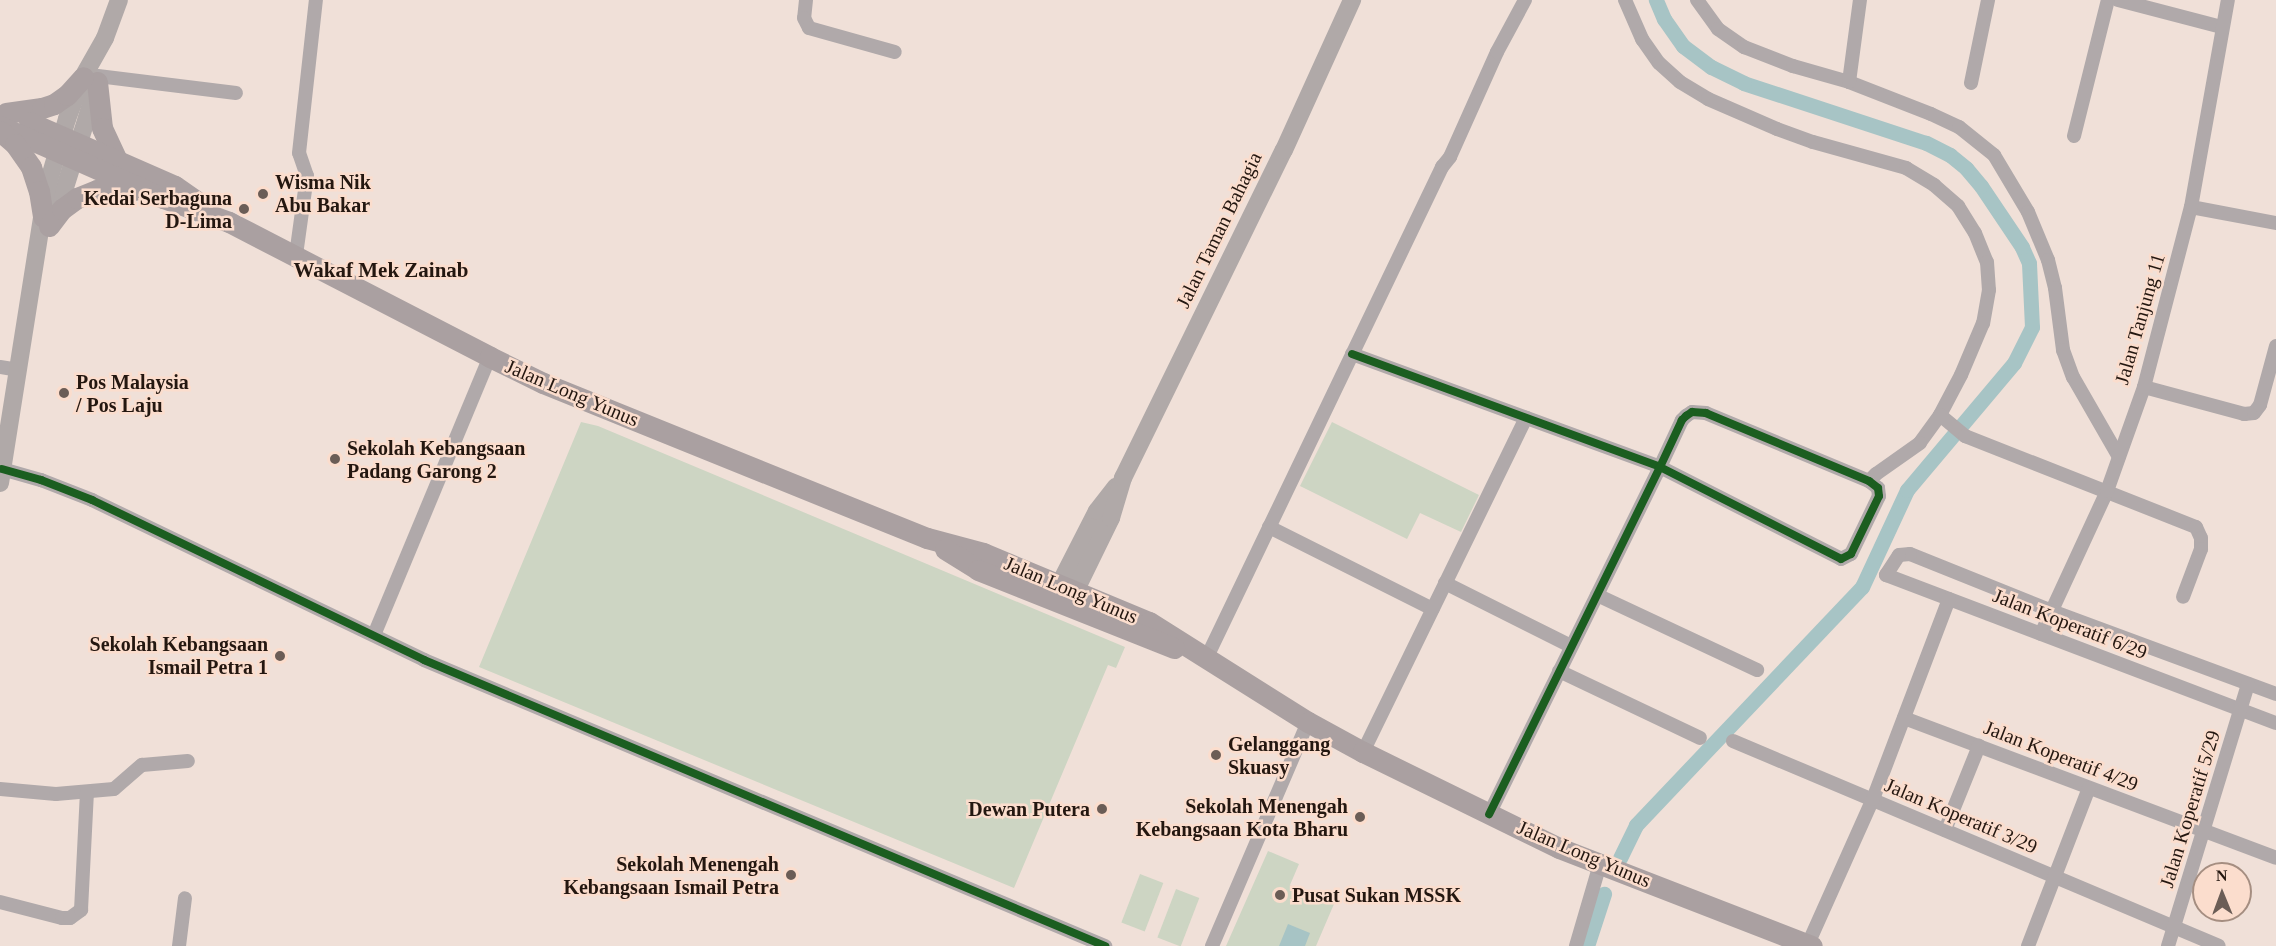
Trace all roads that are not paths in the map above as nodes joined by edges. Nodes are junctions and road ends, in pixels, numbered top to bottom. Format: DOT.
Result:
graph roads {
  1 [pos="119,0"];
  2 [pos="316,0"];
  3 [pos="806,0"];
  4 [pos="1352,0"];
  5 [pos="1525,0"];
  6 [pos="1625,0"];
  7 [pos="1697,0"];
  8 [pos="1860,0"];
  9 [pos="1988,0"];
  10 [pos="2108,0"];
  11 [pos="2118,0"];
  12 [pos="2228,0"];
  13 [pos="2222,27"];
  14 [pos="895,52"];
  15 [pos="93,78"];
  16 [pos="1849,82"];
  17 [pos="1971,83"];
  18 [pos="236,93"];
  19 [pos="2,120"];
  20 [pos="2074,136"];
  21 [pos="67,147"];
  22 [pos="118,162"];
  23 [pos="145,190"];
  24 [pos="2191,207"];
  25 [pos="229,222"];
  26 [pos="2276,223"];
  27 [pos="44,229"];
  28 [pos="296,255"];
  29 [pos="2276,346"];
  30 [pos="1353,354"];
  31 [pos="489,357"];
  32 [pos="0,367"];
  33 [pos="19,370"];
  34 [pos="2144,387"];
  35 [pos="1940,416"];
  36 [pos="1526,418"];
  37 [pos="2119,457"];
  38 [pos="1660,467"];
  39 [pos="1,476"];
  40 [pos="1869,481"];
  41 [pos="2107,491"];
  42 [pos="1269,526"];
  43 [pos="1445,583"];
  44 [pos="1597,595"];
  45 [pos="1063,596"];
  46 [pos="2183,597"];
  47 [pos="1949,599"];
  48 [pos="1433,609"];
  49 [pos="2052,611"];
  50 [pos="2041,634"];
  51 [pos="374,635"];
  52 [pos="1571,646"];
  53 [pos="1206,659"];
  54 [pos="1757,670"];
  55 [pos="1559,671"];
  56 [pos="2248,684"];
  57 [pos="2276,694"];
  58 [pos="2241,710"];
  59 [pos="1904,718"];
  60 [pos="1308,722"];
  61 [pos="2276,723"];
  62 [pos="1701,738"];
  63 [pos="1733,741"];
  64 [pos="1979,746"];
  65 [pos="1363,752"];
  66 [pos="188,761"];
  67 [pos="2089,788"];
  68 [pos="0,789"];
  69 [pos="87,792"];
  70 [pos="1873,799"];
  71 [pos="1489,814"];
  72 [pos="1945,830"];
  73 [pos="2204,831"];
  74 [pos="2276,858"];
  75 [pos="1600,864"];
  76 [pos="2055,876"];
  77 [pos="185,898"];
  78 [pos="0,902"];
  79 [pos="2174,927"];
  80 [pos="1810,945"];
  81 [pos="179,946"];
  82 [pos="1105,946"];
  83 [pos="1212,946"];
  84 [pos="1576,946"];
  85 [pos="2028,946"];
  86 [pos="2168,946"];
  87 [pos="2219,946"];
  1 -- 15 [label="main road"];
  2 -- 28 [label="street"];
  3 -- 14 [label="street"];
  4 -- 45 [label="main road, Jalan Taman Bahagia"];
  5 -- 30 [label="street"];
  6 -- 35 [label="street"];
  7 -- 16 [label="street"];
  8 -- 16 [label="street"];
  9 -- 17 [label="street"];
  10 -- 20 [label="street"];
  11 -- 13 [label="street"];
  12 -- 13 [label="street, Jalan Tanjung 11"];
  13 -- 24 [label="street, Jalan Tanjung 11"];
  15 -- 18 [label="street"];
  15 -- 19 [label="main road"];
  15 -- 21 [label="main road"];
  15 -- 22 [label="main road"];
  16 -- 37 [label="street"];
  19 -- 21 [label="main road"];
  19 -- 27 [label="main road"];
  21 -- 22 [label="main road, Jalan Long Yunus"];
  21 -- 23 [label="main road, Jalan Long Yunus"];
  21 -- 27 [label="main road"];
  22 -- 25 [label="main road, Jalan Long Yunus"];
  23 -- 25 [label="main road, Jalan Long Yunus"];
  23 -- 27 [label="main road"];
  24 -- 26 [label="street"];
  24 -- 34 [label="street, Jalan Tanjung 11"];
  25 -- 28 [label="main road, Jalan Long Yunus"];
  27 -- 33 [label="main road"];
  28 -- 31 [label="main road, Jalan Long Yunus"];
  29 -- 34 [label="street"];
  30 -- 36 [label="street"];
  30 -- 42 [label="street"];
  31 -- 45 [label="main road, Jalan Long Yunus"];
  31 -- 51 [label="street"];
  32 -- 33 [label="street"];
  33 -- 39 [label="main road"];
  34 -- 37 [label="street, Jalan Tanjung 11"];
  35 -- 40 [label="street"];
  35 -- 41 [label="street"];
  36 -- 38 [label="street"];
  36 -- 43 [label="street"];
  37 -- 41 [label="street, Jalan Tanjung 11"];
  38 -- 40 [label="street"];
  38 -- 40 [label="street"];
  38 -- 44 [label="street"];
  39 -- 51 [label="street"];
  41 -- 46 [label="street"];
  41 -- 49 [label="street, Jalan Tanjung 11"];
  42 -- 48 [label="street"];
  42 -- 53 [label="street"];
  43 -- 48 [label="street"];
  43 -- 52 [label="street"];
  44 -- 52 [label="street"];
  44 -- 54 [label="street"];
  45 -- 53 [label="main road, Jalan Long Yunus"];
  47 -- 49 [label="street, Jalan Koperatif 6/29"];
  47 -- 50 [label="street, Jalan Koperatif 6/29"];
  47 -- 59 [label="street"];
  48 -- 65 [label="street"];
  49 -- 50 [label="street, Jalan Tanjung 11"];
  49 -- 56 [label="street"];
  50 -- 58 [label="street, Jalan Koperatif 6/29"];
  51 -- 82 [label="street"];
  52 -- 55 [label="street"];
  53 -- 60 [label="main road, Jalan Long Yunus"];
  55 -- 62 [label="street"];
  55 -- 71 [label="street"];
  56 -- 57 [label="street"];
  56 -- 58 [label="street, Jalan Koperatif 5/29"];
  58 -- 61 [label="street, Jalan Koperatif 6/29"];
  58 -- 73 [label="street, Jalan Koperatif 5/29"];
  59 -- 64 [label="street, Jalan Koperatif 4/29"];
  59 -- 70 [label="street"];
  60 -- 65 [label="main road, Jalan Long Yunus"];
  60 -- 83 [label="street"];
  63 -- 70 [label="street, Jalan Koperatif 3/29"];
  64 -- 67 [label="street, Jalan Koperatif 4/29"];
  64 -- 72 [label="street"];
  65 -- 71 [label="main road, Jalan Long Yunus"];
  66 -- 69 [label="street"];
  67 -- 73 [label="street, Jalan Koperatif 4/29"];
  67 -- 76 [label="street"];
  68 -- 69 [label="street"];
  69 -- 78 [label="street"];
  70 -- 72 [label="street, Jalan Koperatif 3/29"];
  70 -- 80 [label="street"];
  71 -- 75 [label="main road, Jalan Long Yunus"];
  72 -- 76 [label="street, Jalan Koperatif 3/29"];
  73 -- 74 [label="street, Jalan Koperatif 4/29"];
  73 -- 79 [label="street, Jalan Koperatif 5/29"];
  75 -- 80 [label="main road, Jalan Long Yunus"];
  75 -- 84 [label="street"];
  76 -- 79 [label="street, Jalan Koperatif 3/29"];
  76 -- 85 [label="street"];
  77 -- 81 [label="street"];
  79 -- 86 [label="street, Jalan Koperatif 5/29"];
  79 -- 87 [label="street, Jalan Koperatif 3/29"];
}
